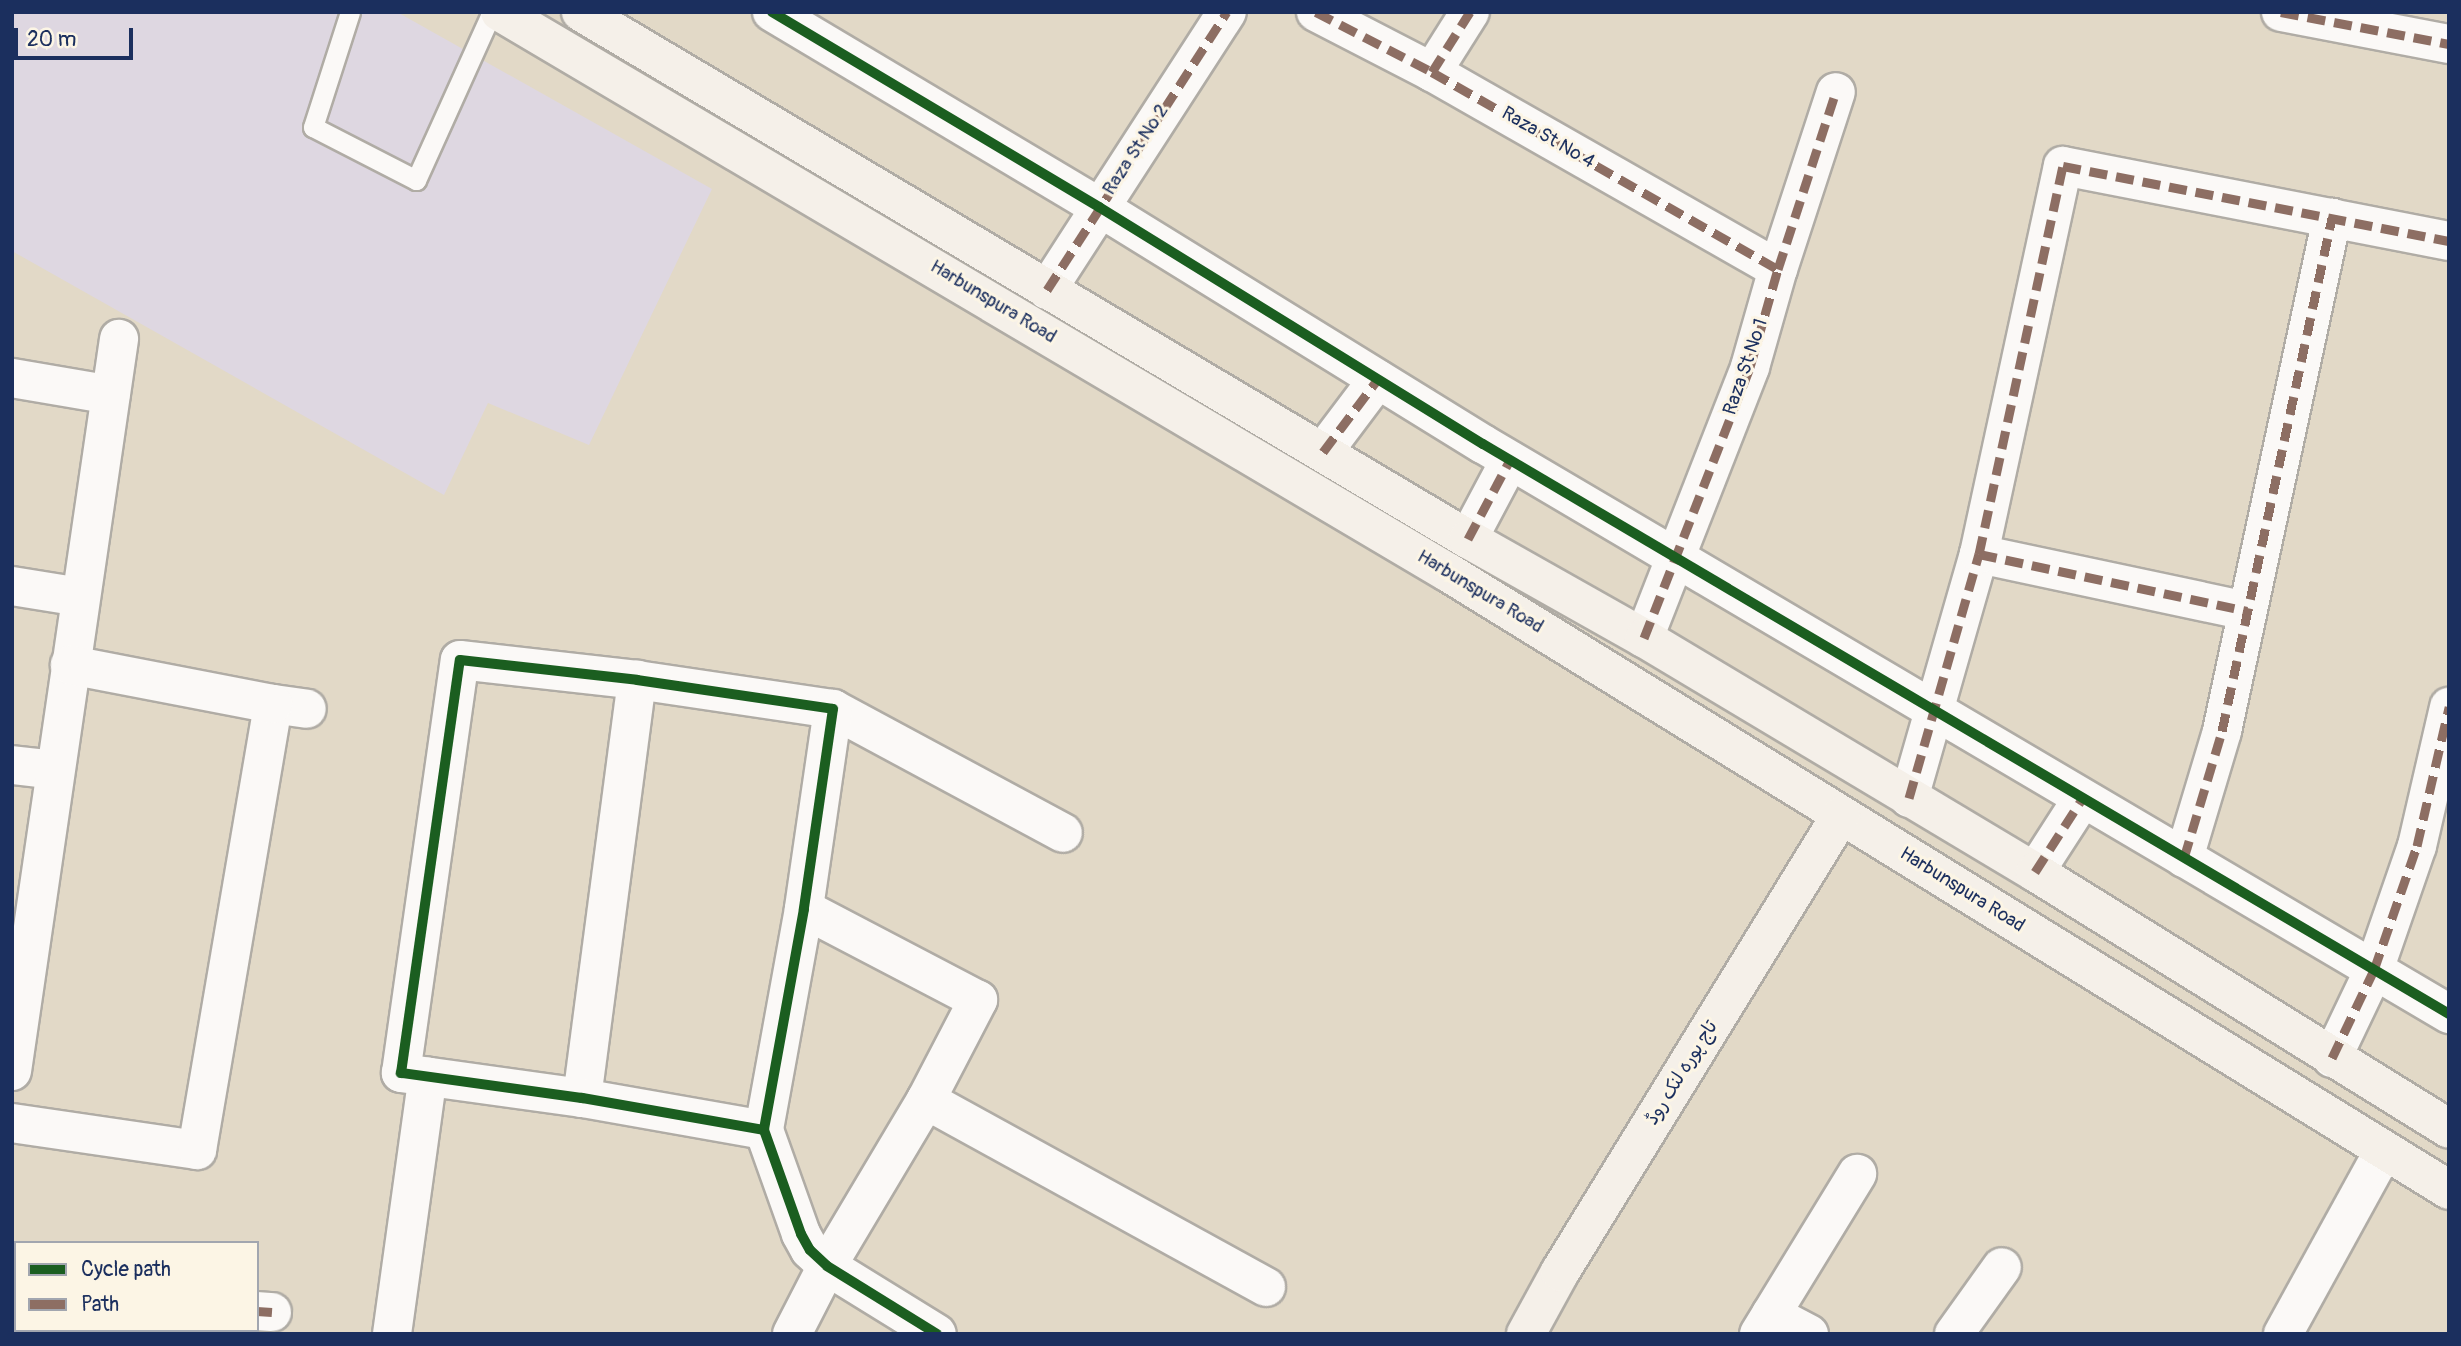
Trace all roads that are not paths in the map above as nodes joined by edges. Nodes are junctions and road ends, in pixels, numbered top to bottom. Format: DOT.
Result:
graph roads {
  1 [pos="350,12"];
  2 [pos="492,12"];
  3 [pos="500,12"];
  4 [pos="581,12"];
  5 [pos="772,12"];
  6 [pos="1227,12"];
  7 [pos="1316,12"];
  8 [pos="1470,12"];
  9 [pos="2281,12"];
  10 [pos="2449,44"];
  11 [pos="642,50"];
  12 [pos="1432,72"];
  13 [pos="624,83"];
  14 [pos="1836,92"];
  15 [pos="1099,207"];
  16 [pos="2332,218"];
  17 [pos="2449,241"];
  18 [pos="1777,269"];
  19 [pos="1047,290"];
  20 [pos="119,339"];
  21 [pos="12,378"];
  22 [pos="1377,379"];
  23 [pos="110,396"];
  24 [pos="1324,452"];
  25 [pos="1510,460"];
  26 [pos="1468,539"];
  27 [pos="1979,554"];
  28 [pos="1674,557"];
  29 [pos="12,586"];
  30 [pos="80,597"];
  31 [pos="2247,611"];
  32 [pos="1644,638"];
  33 [pos="70,664"];
  34 [pos="1623,679"];
  35 [pos="637,680"];
  36 [pos="2449,707"];
  37 [pos="833,709"];
  38 [pos="1936,711"];
  39 [pos="12,765"];
  40 [pos="55,770"];
  41 [pos="1909,797"];
  42 [pos="2082,799"];
  43 [pos="1842,815"];
  44 [pos="1063,834"];
  45 [pos="2184,858"];
  46 [pos="2035,872"];
  47 [pos="804,909"];
  48 [pos="21,946"];
  49 [pos="2374,970"];
  50 [pos="2449,1014"];
  51 [pos="2332,1058"];
  52 [pos="12,1071"];
  53 [pos="428,1076"];
  54 [pos="582,1098"];
  55 [pos="926,1100"];
  56 [pos="12,1123"];
  57 [pos="2449,1129"];
  58 [pos="764,1130"];
  59 [pos="2384,1152"];
  60 [pos="1857,1174"];
  61 [pos="2449,1190"];
  62 [pos="827,1266"];
  63 [pos="2003,1267"];
  64 [pos="1266,1287"];
  65 [pos="1765,1324"];
  66 [pos="392,1334"];
  67 [pos="792,1334"];
  68 [pos="937,1334"];
  69 [pos="1526,1334"];
  70 [pos="1809,1334"];
  71 [pos="1954,1334"];
  72 [pos="2283,1334"];
  1 -- 2 [label="lane"];
  3 -- 13 [label="main road, Harbunspura Road"];
  4 -- 11 [label="main road, Harbunspura Road"];
  5 -- 15 [label="street"];
  6 -- 15 [label="street, Raza St No 2"];
  7 -- 12 [label="street, Raza St No 4"];
  8 -- 12 [label="street"];
  9 -- 10 [label="street"];
  11 -- 13 [label="main road"];
  11 -- 19 [label="main road, Harbunspura Road"];
  12 -- 18 [label="street, Raza St No 4"];
  13 -- 34 [label="main road, Harbunspura Road"];
  14 -- 18 [label="street, Raza St No 1"];
  15 -- 19 [label="street, Raza St No 2"];
  15 -- 22 [label="street"];
  16 -- 17 [label="street"];
  16 -- 27 [label="street"];
  16 -- 31 [label="street"];
  18 -- 28 [label="street, Raza St No 1"];
  19 -- 24 [label="main road, Harbunspura Road"];
  20 -- 23 [label="street"];
  21 -- 23 [label="street"];
  22 -- 24 [label="street"];
  22 -- 25 [label="street"];
  23 -- 30 [label="street"];
  24 -- 26 [label="main road, Harbunspura Road"];
  25 -- 26 [label="street"];
  25 -- 28 [label="street"];
  26 -- 32 [label="main road, Harbunspura Road"];
  27 -- 31 [label="street"];
  27 -- 38 [label="street"];
  28 -- 32 [label="street, Raza St No 1"];
  28 -- 38 [label="street"];
  29 -- 30 [label="street"];
  30 -- 33 [label="street"];
  31 -- 45 [label="street"];
  32 -- 34 [label="main road"];
  32 -- 41 [label="main road, Harbunspura Road"];
  33 -- 40 [label="street"];
  33 -- 56 [label="street"];
  34 -- 43 [label="main road, Harbunspura Road"];
  35 -- 37 [label="street"];
  35 -- 53 [label="street"];
  35 -- 54 [label="street"];
  36 -- 49 [label="street"];
  37 -- 44 [label="street"];
  37 -- 47 [label="street"];
  38 -- 41 [label="street"];
  38 -- 42 [label="street"];
  39 -- 40 [label="street"];
  40 -- 48 [label="street"];
  41 -- 46 [label="main road, Harbunspura Road"];
  42 -- 45 [label="street"];
  42 -- 46 [label="street"];
  43 -- 59 [label="main road, Harbunspura Road"];
  43 -- 69 [label="main road, تاج پورہ لنک روڈ"];
  45 -- 49 [label="street"];
  46 -- 51 [label="main road, Harbunspura Road"];
  47 -- 55 [label="street"];
  47 -- 58 [label="street"];
  48 -- 52 [label="street"];
  49 -- 50 [label="street"];
  49 -- 51 [label="street"];
  51 -- 57 [label="main road, Harbunspura Road"];
  53 -- 54 [label="street"];
  53 -- 66 [label="street"];
  54 -- 58 [label="street"];
  55 -- 62 [label="street"];
  55 -- 64 [label="street"];
  58 -- 62 [label="street"];
  59 -- 61 [label="main road, Harbunspura Road"];
  59 -- 72 [label="street"];
  60 -- 65 [label="street"];
  62 -- 67 [label="street"];
  62 -- 68 [label="street"];
  63 -- 71 [label="street"];
  65 -- 70 [label="street"];
}
